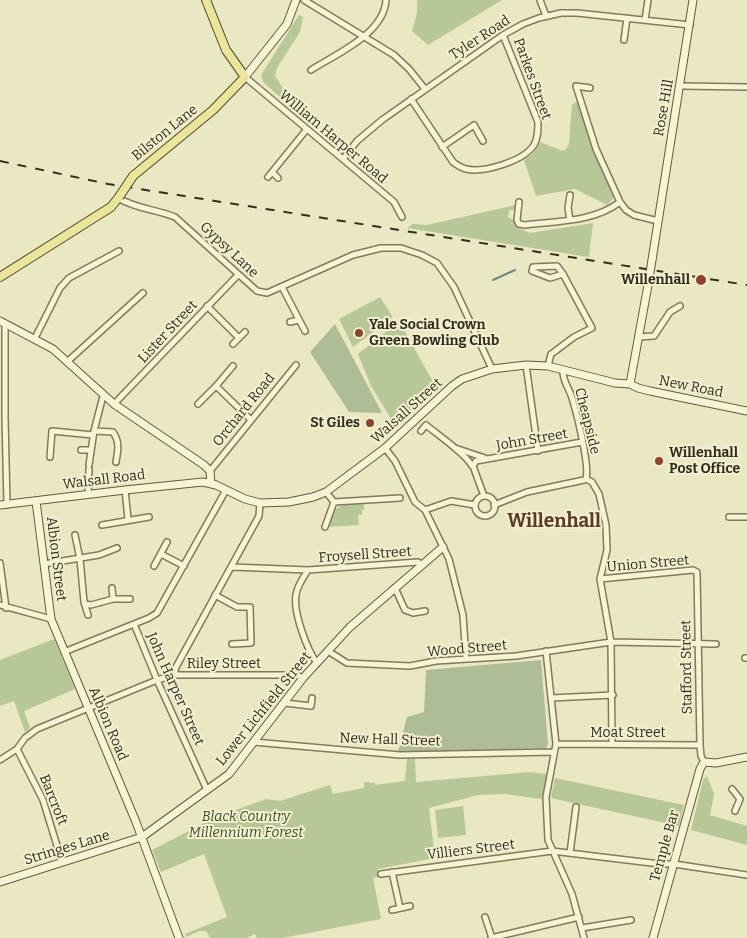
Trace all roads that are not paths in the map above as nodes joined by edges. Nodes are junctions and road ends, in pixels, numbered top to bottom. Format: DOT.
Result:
graph roads {
  1 [pos="206,0"];
  2 [pos="296,0"];
  3 [pos="304,0"];
  4 [pos="386,0"];
  5 [pos="540,0"];
  6 [pos="648,0"];
  7 [pos="693,0"];
  8 [pos="546,16"];
  9 [pos="628,18"];
  10 [pos="645,20"];
  11 [pos="690,25"];
  12 [pos="503,35"];
  13 [pos="365,36"];
  14 [pos="624,40"];
  15 [pos="311,70"];
  16 [pos="245,77"];
  17 [pos="681,86"];
  18 [pos="747,87"];
  19 [pos="590,88"];
  20 [pos="425,89"];
  21 [pos="411,99"];
  22 [pos="307,129"];
  23 [pos="483,140"];
  24 [pos="442,147"];
  25 [pos="343,159"];
  26 [pos="278,178"];
  27 [pos="570,195"];
  28 [pos="119,198"];
  29 [pos="519,202"];
  30 [pos="620,202"];
  31 [pos="402,217"];
  32 [pos="570,220"];
  33 [pos="658,221"];
  34 [pos="119,251"];
  35 [pos="238,274"];
  36 [pos="563,274"];
  37 [pos="0,277"];
  38 [pos="282,287"];
  39 [pos="143,293"];
  40 [pos="207,306"];
  41 [pos="680,306"];
  42 [pos="299,320"];
  43 [pos="290,322"];
  44 [pos="3,323"];
  45 [pos="306,331"];
  46 [pos="246,332"];
  47 [pos="638,337"];
  48 [pos="35,338"];
  49 [pos="239,338"];
  50 [pos="233,344"];
  51 [pos="68,361"];
  52 [pos="296,364"];
  53 [pos="526,365"];
  54 [pos="233,366"];
  55 [pos="548,366"];
  56 [pos="492,369"];
  57 [pos="563,370"];
  58 [pos="630,384"];
  59 [pos="216,386"];
  60 [pos="103,396"];
  61 [pos="114,404"];
  62 [pos="198,404"];
  63 [pos="747,411"];
  64 [pos="3,417"];
  65 [pos="251,420"];
  66 [pos="421,431"];
  67 [pos="93,433"];
  68 [pos="582,442"];
  69 [pos="385,448"];
  70 [pos="454,448"];
  71 [pos="81,450"];
  72 [pos="90,450"];
  73 [pos="538,451"];
  74 [pos="50,457"];
  75 [pos="486,458"];
  76 [pos="116,462"];
  77 [pos="473,466"];
  78 [pos="210,470"];
  79 [pos="586,478"];
  80 [pos="211,484"];
  81 [pos="125,490"];
  82 [pos="226,490"];
  83 [pos="326,492"];
  84 [pos="88,494"];
  85 [pos="484,496"];
  86 [pos="400,498"];
  87 [pos="36,501"];
  88 [pos="334,502"];
  89 [pos="260,503"];
  90 [pos="4,505"];
  91 [pos="475,505"];
  92 [pos="494,505"];
  93 [pos="425,510"];
  94 [pos="149,517"];
  95 [pos="730,517"];
  96 [pos="747,517"];
  97 [pos="128,519"];
  98 [pos="102,525"];
  99 [pos="325,527"];
  100 [pos="75,535"];
  101 [pos="167,542"];
  102 [pos="443,547"];
  103 [pos="117,548"];
  104 [pos="161,554"];
  105 [pos="80,559"];
  106 [pos="0,563"];
  107 [pos="44,564"];
  108 [pos="422,564"];
  109 [pos="154,566"];
  110 [pos="184,566"];
  111 [pos="232,568"];
  112 [pos="308,570"];
  113 [pos="698,572"];
  114 [pos="600,579"];
  115 [pos="112,588"];
  116 [pos="395,588"];
  117 [pos="215,595"];
  118 [pos="113,599"];
  119 [pos="130,599"];
  120 [pos="85,604"];
  121 [pos="0,605"];
  122 [pos="6,608"];
  123 [pos="425,611"];
  124 [pos="88,615"];
  125 [pos="51,619"];
  126 [pos="134,624"];
  127 [pos="611,642"];
  128 [pos="698,643"];
  129 [pos="232,644"];
  130 [pos="716,644"];
  131 [pos="328,651"];
  132 [pos="546,651"];
  133 [pos="64,652"];
  134 [pos="466,659"];
  135 [pos="317,663"];
  136 [pos="174,675"];
  137 [pos="303,678"];
  138 [pos="158,680"];
  139 [pos="612,694"];
  140 [pos="312,698"];
  141 [pos="551,698"];
  142 [pos="285,703"];
  143 [pos="88,708"];
  144 [pos="254,742"];
  145 [pos="556,744"];
  146 [pos="612,744"];
  147 [pos="700,745"];
  148 [pos="17,749"];
  149 [pos="554,752"];
  150 [pos="747,757"];
  151 [pos="0,760"];
  152 [pos="704,762"];
  153 [pos="732,789"];
  154 [pos="207,790"];
  155 [pos="740,799"];
  156 [pos="747,800"];
  157 [pos="576,807"];
  158 [pos="735,810"];
  159 [pos="142,838"];
  160 [pos="552,851"];
  161 [pos="570,853"];
  162 [pos="62,862"];
  163 [pos="674,864"];
  164 [pos="392,872"];
  165 [pos="381,874"];
  166 [pos="747,875"];
  167 [pos="0,882"];
  168 [pos="410,906"];
  169 [pos="400,908"];
  170 [pos="392,910"];
  171 [pos="486,917"];
  172 [pos="579,917"];
  173 [pos="631,920"];
  174 [pos="582,928"];
  175 [pos="510,936"];
  176 [pos="179,938"];
  177 [pos="491,938"];
  178 [pos="584,938"];
  179 [pos="653,938"];
  1 -- 16 [label="main road"];
  2 -- 16 [label="main road, Bilston Lane"];
  3 -- 13 [label="street"];
  4 -- 13 [label="street"];
  5 -- 8 [label="street"];
  6 -- 10 [label="street"];
  7 -- 11 [label="main road, Rose Hill"];
  8 -- 9 [label="street, Tyler Road"];
  8 -- 12 [label="street, Tyler Road"];
  9 -- 10 [label="street, Tyler Road"];
  9 -- 14 [label="street"];
  10 -- 11 [label="street, Tyler Road"];
  11 -- 17 [label="main road, Rose Hill"];
  12 -- 20 [label="street, Tyler Road"];
  12 -- 24 [label="street, Parkes Street"];
  13 -- 15 [label="street"];
  13 -- 20 [label="street"];
  16 -- 22 [label="street, William Harper Road"];
  16 -- 28 [label="main road, Bilston Lane, bridge"];
  17 -- 18 [label="street"];
  17 -- 33 [label="main road, Rose Hill"];
  19 -- 30 [label="street"];
  20 -- 21 [label="street, Tyler Road"];
  21 -- 24 [label="street, Parkes Street"];
  21 -- 25 [label="street, Tyler Road"];
  22 -- 25 [label="street, William Harper Road"];
  22 -- 26 [label="street"];
  23 -- 24 [label="street"];
  25 -- 31 [label="street, William Harper Road"];
  27 -- 32 [label="street"];
  28 -- 35 [label="street, Gypsy Lane"];
  28 -- 37 [label="main road, Bilston Lane"];
  29 -- 32 [label="street"];
  30 -- 32 [label="street"];
  30 -- 33 [label="street"];
  33 -- 47 [label="main road, Rose Hill, bridge"];
  34 -- 48 [label="street"];
  35 -- 38 [label="street, Gypsy Lane"];
  35 -- 40 [label="street, Lister Street"];
  36 -- 36 [label="street"];
  36 -- 55 [label="street"];
  38 -- 42 [label="street"];
  38 -- 56 [label="street, Gypsy Lane"];
  39 -- 51 [label="street"];
  40 -- 49 [label="street"];
  40 -- 61 [label="street, Lister Street"];
  41 -- 47 [label="street"];
  42 -- 43 [label="street"];
  42 -- 45 [label="street"];
  44 -- 48 [label="main road"];
  44 -- 64 [label="street"];
  46 -- 49 [label="street"];
  47 -- 58 [label="main road, Rose Hill"];
  48 -- 51 [label="main road"];
  49 -- 50 [label="street"];
  51 -- 60 [label="main road"];
  52 -- 65 [label="street, Orchard Road"];
  53 -- 55 [label="main road, Walsall Street"];
  53 -- 56 [label="main road, Walsall Street"];
  53 -- 73 [label="street"];
  54 -- 59 [label="street"];
  55 -- 57 [label="main road, Walsall Street"];
  56 -- 69 [label="main road, Walsall Street"];
  57 -- 58 [label="main road, Walsall Street"];
  57 -- 68 [label="street, Cheapside"];
  58 -- 63 [label="main road, New Road"];
  59 -- 62 [label="street"];
  59 -- 65 [label="street"];
  60 -- 61 [label="main road"];
  60 -- 67 [label="street"];
  61 -- 78 [label="main road"];
  64 -- 90 [label="street"];
  65 -- 78 [label="street, Orchard Road"];
  66 -- 70 [label="street"];
  67 -- 72 [label="street"];
  67 -- 74 [label="street"];
  67 -- 76 [label="street"];
  68 -- 73 [label="street, John Street"];
  68 -- 79 [label="street, Cheapside"];
  69 -- 83 [label="main road, Walsall Street"];
  69 -- 93 [label="street"];
  70 -- 75 [label="street"];
  70 -- 77 [label="street"];
  71 -- 72 [label="street"];
  72 -- 84 [label="street"];
  73 -- 75 [label="street, John Street"];
  75 -- 77 [label="street"];
  77 -- 85 [label="street"];
  78 -- 80 [label="main road"];
  79 -- 92 [label="street"];
  79 -- 114 [label="street"];
  80 -- 81 [label="main road, Walsall Road"];
  80 -- 82 [label="main road, Walsall Street"];
  81 -- 84 [label="main road, Walsall Road"];
  81 -- 97 [label="street"];
  82 -- 89 [label="main road, Walsall Street"];
  82 -- 110 [label="street"];
  83 -- 88 [label="street"];
  83 -- 89 [label="main road, Walsall Street"];
  84 -- 87 [label="main road, Walsall Road"];
  85 -- 91 [label="street"];
  85 -- 92 [label="street"];
  86 -- 88 [label="street"];
  87 -- 90 [label="main road, Walsall Road"];
  87 -- 107 [label="main road, Albion Street"];
  88 -- 99 [label="street"];
  89 -- 111 [label="street"];
  91 -- 92 [label="street"];
  91 -- 93 [label="street"];
  93 -- 102 [label="street"];
  94 -- 97 [label="street"];
  95 -- 96 [label="street"];
  97 -- 98 [label="street"];
  100 -- 105 [label="street"];
  101 -- 104 [label="street"];
  102 -- 108 [label="main road, Lower Lichfield Street"];
  102 -- 134 [label="street"];
  103 -- 105 [label="street"];
  104 -- 109 [label="street"];
  104 -- 110 [label="street"];
  105 -- 107 [label="street"];
  105 -- 120 [label="street"];
  106 -- 122 [label="street"];
  107 -- 125 [label="main road, Albion Street"];
  108 -- 112 [label="street, Froysell Street"];
  108 -- 116 [label="main road, Lower Lichfield Street"];
  110 -- 126 [label="street"];
  111 -- 112 [label="street, Froysell Street"];
  111 -- 117 [label="street"];
  112 -- 135 [label="street"];
  113 -- 114 [label="street, Union Street"];
  113 -- 128 [label="street, Stafford Street"];
  114 -- 127 [label="street"];
  115 -- 118 [label="street"];
  116 -- 123 [label="street"];
  116 -- 131 [label="main road, Lower Lichfield Street"];
  117 -- 129 [label="street"];
  117 -- 136 [label="street"];
  118 -- 119 [label="street"];
  118 -- 120 [label="street"];
  120 -- 124 [label="street"];
  121 -- 122 [label="street"];
  122 -- 125 [label="street"];
  125 -- 133 [label="main road, Albion Road"];
  126 -- 133 [label="street"];
  126 -- 138 [label="street, John Harper Street"];
  127 -- 128 [label="street, Wood Street"];
  127 -- 132 [label="street, Wood Street"];
  127 -- 139 [label="street"];
  128 -- 130 [label="street, Wood Street"];
  128 -- 147 [label="street, Stafford Street"];
  131 -- 134 [label="street, Wood Street"];
  131 -- 135 [label="main road, Lower Lichfield Street"];
  132 -- 134 [label="street, Wood Street"];
  132 -- 141 [label="street"];
  133 -- 143 [label="main road, Albion Road"];
  135 -- 137 [label="main road, Lower Lichfield Street"];
  136 -- 137 [label="street, Riley Street"];
  136 -- 138 [label="street, Riley Street"];
  137 -- 142 [label="main road, Lower Lichfield Street"];
  138 -- 143 [label="street, Riley Street"];
  138 -- 154 [label="street, John Harper Street"];
  139 -- 141 [label="street"];
  139 -- 146 [label="street"];
  140 -- 142 [label="street"];
  141 -- 145 [label="street"];
  142 -- 144 [label="main road, Lower Lichfield Street"];
  143 -- 148 [label="street, Riley Street"];
  143 -- 159 [label="main road, Albion Road"];
  144 -- 149 [label="street, New Hall Street"];
  144 -- 154 [label="main road, Lower Lichfield Street"];
  145 -- 146 [label="street, Moat Street"];
  145 -- 149 [label="street"];
  146 -- 147 [label="street, Moat Street"];
  147 -- 152 [label="street, Stafford Street"];
  148 -- 151 [label="street, Riley Street"];
  148 -- 162 [label="street, Barcroft"];
  149 -- 160 [label="street"];
  150 -- 152 [label="main road"];
  152 -- 163 [label="main road, Temple Bar"];
  153 -- 155 [label="street"];
  154 -- 159 [label="main road, Lower Lichfield Street"];
  155 -- 156 [label="street"];
  155 -- 158 [label="street"];
  157 -- 161 [label="street"];
  159 -- 162 [label="main road, Stringes Lane"];
  159 -- 176 [label="main road, Albion Road"];
  160 -- 161 [label="street, Villiers Street"];
  160 -- 164 [label="street, Villiers Street"];
  160 -- 172 [label="street"];
  161 -- 163 [label="street, Villiers Street"];
  162 -- 167 [label="main road, Stringes Lane"];
  163 -- 166 [label="street, Villiers Street"];
  163 -- 179 [label="main road, Temple Bar"];
  164 -- 165 [label="street, Villiers Street"];
  164 -- 169 [label="street"];
  168 -- 169 [label="street"];
  169 -- 170 [label="street"];
  171 -- 177 [label="street"];
  172 -- 174 [label="street"];
  172 -- 175 [label="street"];
  173 -- 174 [label="street"];
  174 -- 178 [label="street"];
  175 -- 177 [label="street"];
}
